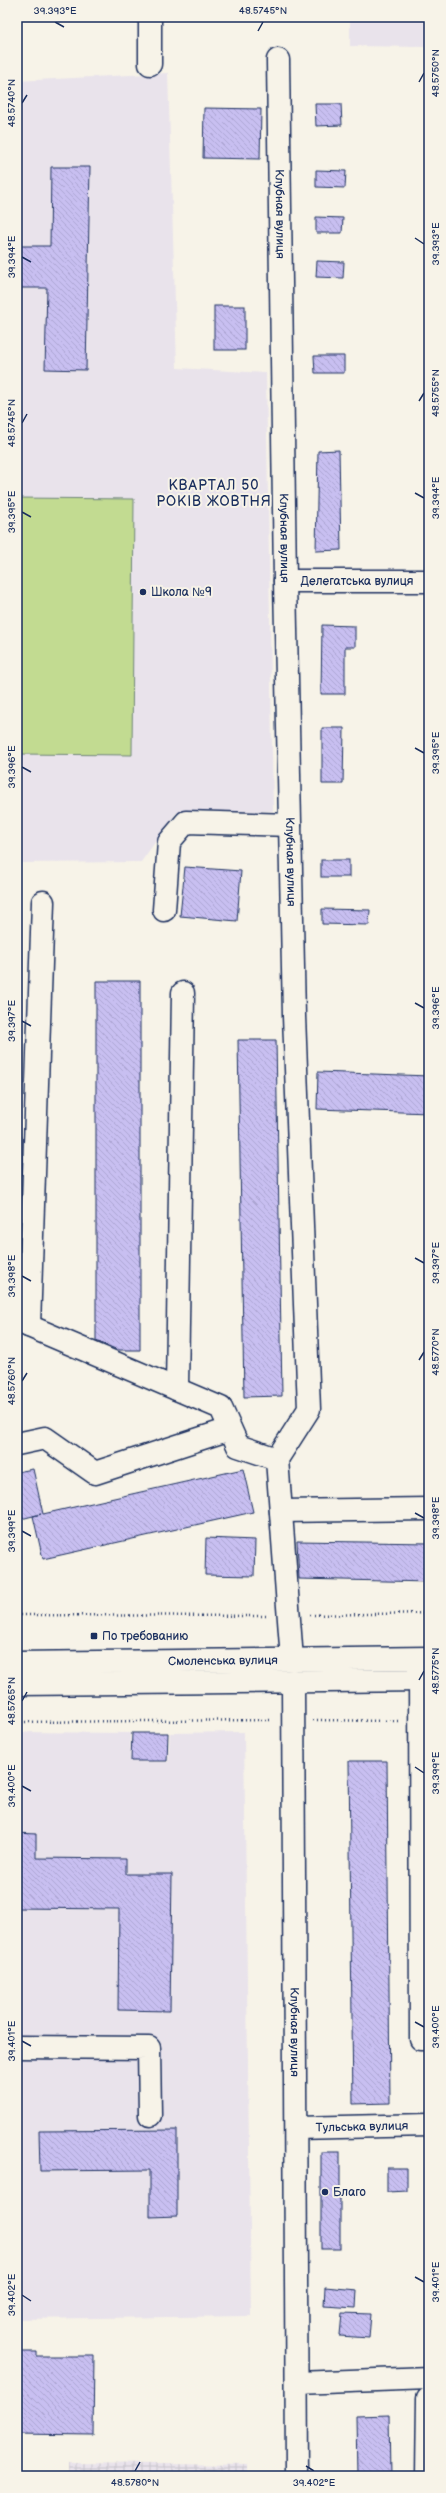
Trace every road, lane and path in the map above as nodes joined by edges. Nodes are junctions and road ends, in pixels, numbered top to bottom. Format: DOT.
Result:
graph roads {
  1 [pos="150,17"];
  2 [pos="278,60"];
  3 [pos="150,64"];
  4 [pos="285,581"];
  5 [pos="429,581"];
  6 [pos="290,825"];
  7 [pos="43,902"];
  8 [pos="164,910"];
  9 [pos="183,993"];
  10 [pos="23,1324"];
  11 [pos="178,1389"];
  12 [pos="230,1430"];
  13 [pos="17,1444"];
  14 [pos="276,1459"];
  15 [pos="429,1510"];
  16 [pos="281,1511"];
  17 [pos="429,1613"];
  18 [pos="17,1615"];
  19 [pos="290,1616"];
  20 [pos="425,1658"];
  21 [pos="292,1660"];
  22 [pos="17,1663"];
  23 [pos="425,1680"];
  24 [pos="294,1682"];
  25 [pos="17,1684"];
  26 [pos="292,1720"];
  27 [pos="420,1721"];
  28 [pos="17,1722"];
  29 [pos="425,1840"];
  30 [pos="429,2039"];
  31 [pos="17,2047"];
  32 [pos="150,2115"];
  33 [pos="429,2125"];
  34 [pos="296,2128"];
  35 [pos="297,2383"];
  36 [pos="429,2392"];
  37 [pos="297,2476"];
  38 [pos="427,2476"];
  1 -- 3 [label="street"];
  2 -- 4 [label="street, Клубная вулиця"];
  4 -- 5 [label="street, Делегатська вулиця"];
  4 -- 6 [label="street, Клубная вулиця"];
  6 -- 8 [label="street"];
  6 -- 14 [label="street, Клубная вулиця"];
  7 -- 10 [label="street"];
  9 -- 11 [label="street"];
  10 -- 11 [label="street"];
  11 -- 12 [label="street"];
  12 -- 13 [label="street"];
  12 -- 14 [label="street"];
  14 -- 16 [label="street"];
  15 -- 16 [label="street"];
  16 -- 19 [label="street"];
  17 -- 19 [label="path"];
  18 -- 19 [label="path"];
  19 -- 21 [label="street"];
  20 -- 21 [label="street, Смоленська вулиця"];
  20 -- 23 [label="street"];
  21 -- 22 [label="street, Смоленська вулиця"];
  23 -- 24 [label="street, Смоленська вулиця"];
  23 -- 27 [label="street"];
  24 -- 25 [label="street, Смоленська вулиця"];
  24 -- 26 [label="street, Клубная вулиця"];
  26 -- 27 [label="path"];
  26 -- 28 [label="path"];
  26 -- 34 [label="street, Клубная вулиця"];
  27 -- 29 [label="street"];
  29 -- 30 [label="street"];
  31 -- 32 [label="street"];
  33 -- 34 [label="street, Тульська вулиця"];
  34 -- 35 [label="street, Клубная вулиця"];
  35 -- 36 [label="street"];
  35 -- 37 [label="street, Клубная вулиця"];
  36 -- 38 [label="street"];
}
